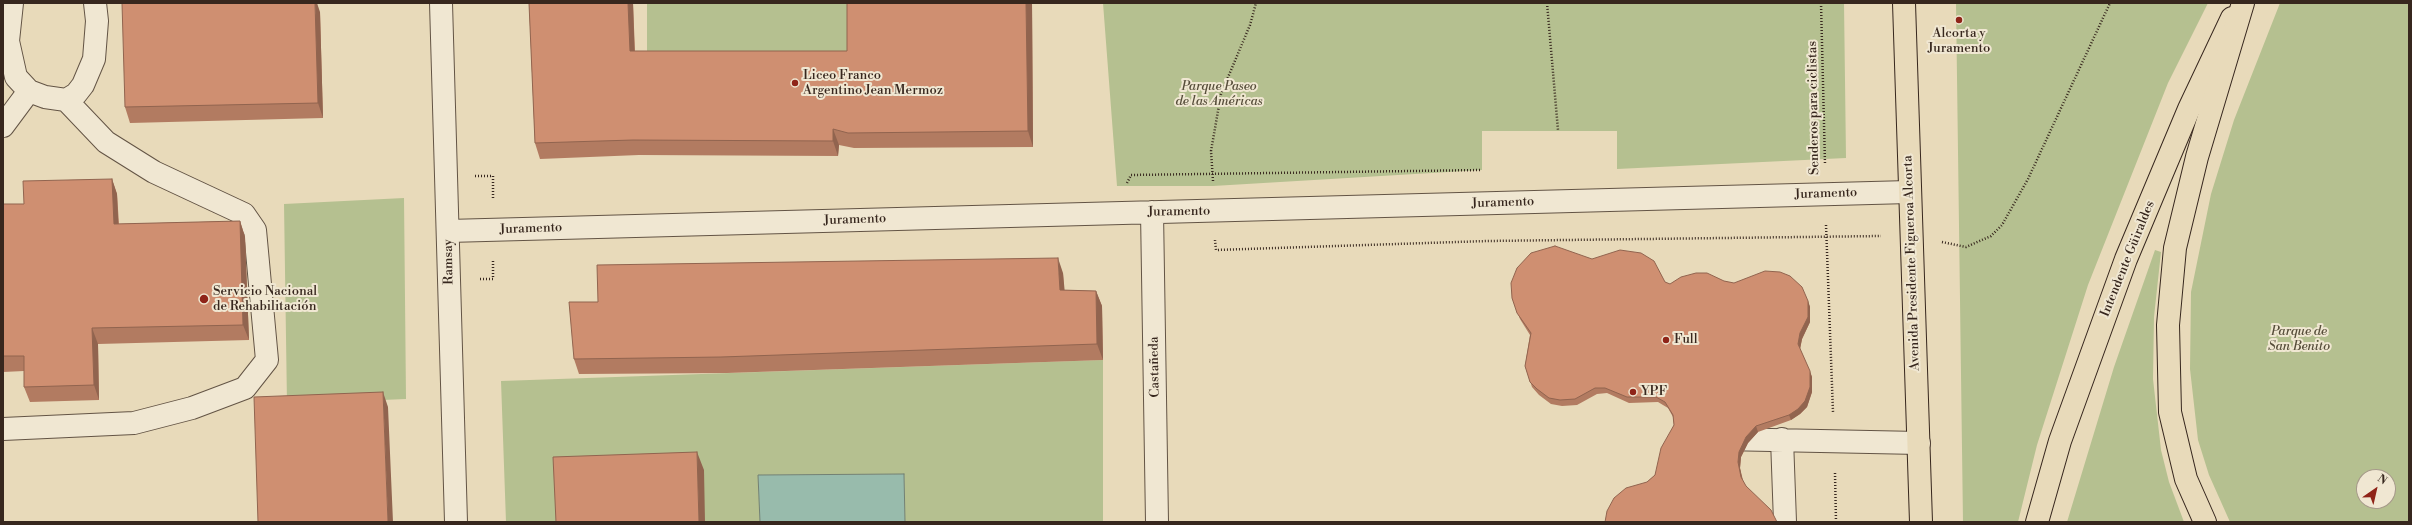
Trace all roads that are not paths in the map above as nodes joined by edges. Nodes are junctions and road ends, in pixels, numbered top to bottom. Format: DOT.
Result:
graph roads {
  1 [pos="12,3"];
  2 [pos="95,3"];
  3 [pos="441,3"];
  4 [pos="1904,3"];
  5 [pos="2239,3"];
  6 [pos="2243,3"];
  7 [pos="29,91"];
  8 [pos="66,100"];
  9 [pos="3,126"];
  10 [pos="1909,192"];
  11 [pos="1152,212"];
  12 [pos="448,231"];
  13 [pos="3,430"];
  14 [pos="1705,439"];
  15 [pos="1782,439"];
  16 [pos="1919,443"];
  17 [pos="456,522"];
  18 [pos="1157,522"];
  19 [pos="1785,522"];
  20 [pos="1921,522"];
  21 [pos="2037,522"];
  22 [pos="2205,522"];
  1 -- 7 [label="street"];
  2 -- 8 [label="street"];
  3 -- 12 [label="street, Ramsay"];
  4 -- 10 [label="main road, Avenida Presidente Figueroa Alcorta"];
  5 -- 21 [label="main road, Intendente Güiraldes"];
  6 -- 22 [label="main road"];
  7 -- 8 [label="street"];
  7 -- 9 [label="street"];
  8 -- 13 [label="street"];
  10 -- 11 [label="street, Juramento"];
  10 -- 16 [label="main road, Avenida Presidente Figueroa Alcorta"];
  11 -- 12 [label="street, Juramento"];
  11 -- 18 [label="street, Castañeda"];
  12 -- 17 [label="street, Ramsay"];
  14 -- 15 [label="street"];
  15 -- 16 [label="street"];
  15 -- 19 [label="street"];
  16 -- 20 [label="main road, Avenida Presidente Figueroa Alcorta"];
}
